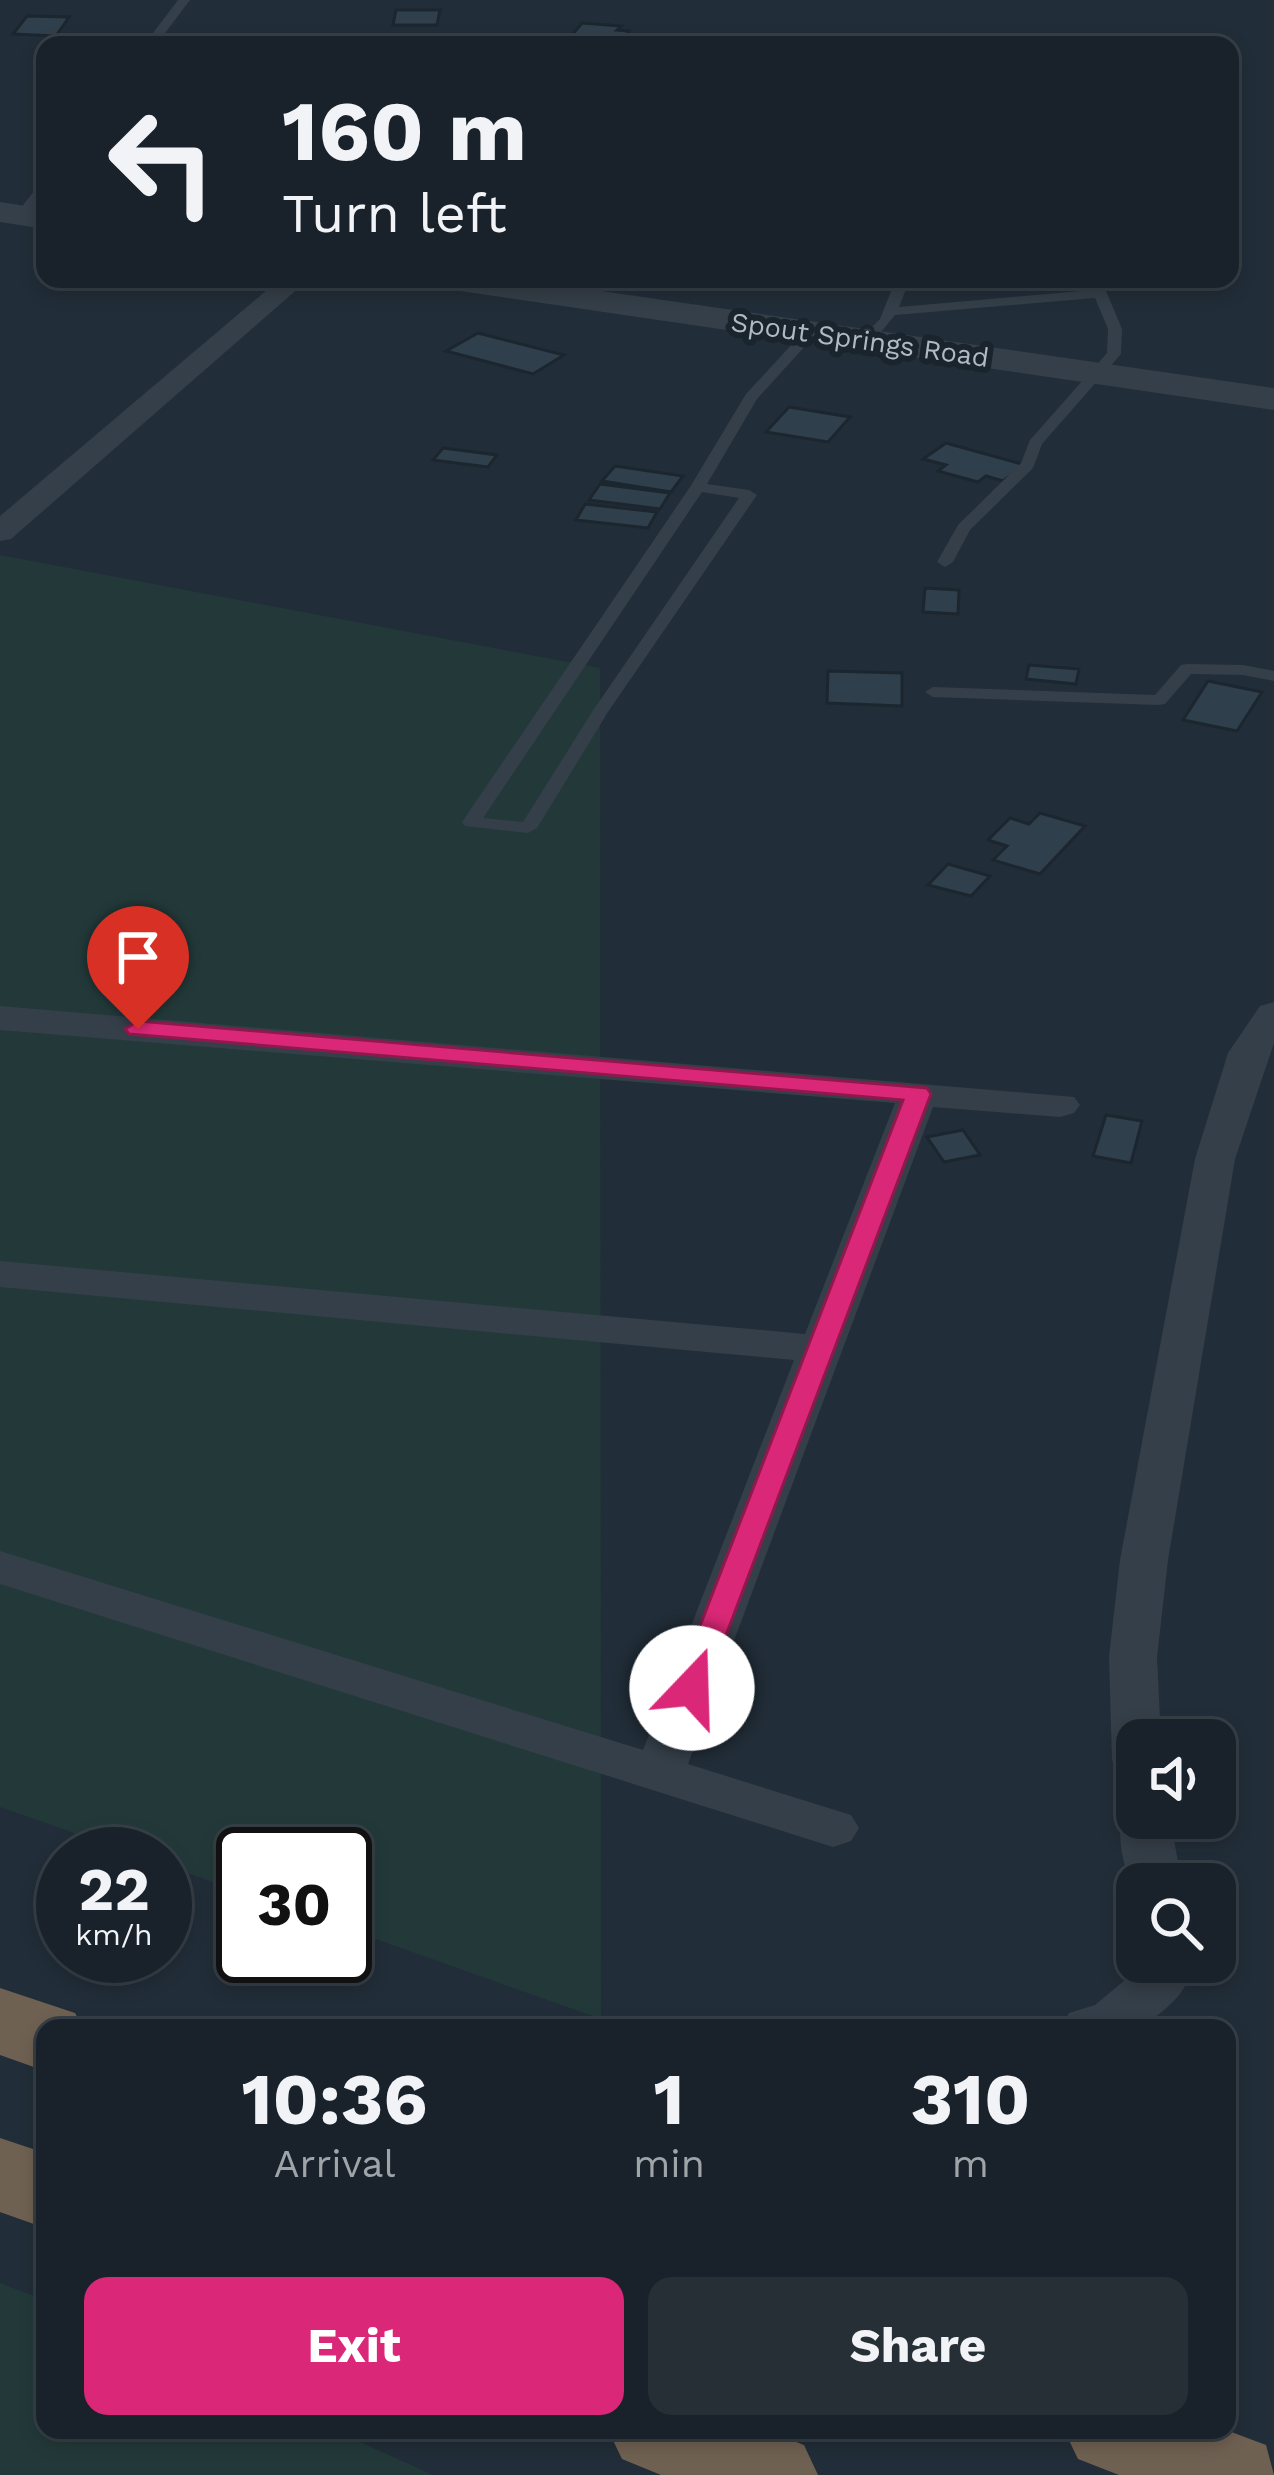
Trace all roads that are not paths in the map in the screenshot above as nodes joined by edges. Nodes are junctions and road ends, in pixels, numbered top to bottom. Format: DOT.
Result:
graph roads {
  1 [pos="184,0"];
  2 [pos="157,36"];
  3 [pos="285,288"];
  4 [pos="507,288"];
  5 [pos="898,288"];
  6 [pos="1086,288"];
  7 [pos="1098,288"];
  8 [pos="877,327"];
  9 [pos="810,333"];
  10 [pos="1099,374"];
  11 [pos="1274,399"];
  12 [pos="698,487"];
  13 [pos="0,532"];
  14 [pos="945,562"];
  15 [pos="1274,676"];
  16 [pos="933,692"];
  17 [pos="1274,1014"];
  18 [pos="0,1018"];
  19 [pos="918,1094"];
  20 [pos="1060,1106"];
  21 [pos="0,1274"];
  22 [pos="821,1349"];
  23 [pos="0,1568"];
  24 [pos="1135,1719"];
  25 [pos="659,1773"];
  26 [pos="833,1828"];
  27 [pos="1158,1983"];
  28 [pos="1116,2019"];
  29 [pos="0,2021"];
  30 [pos="36,2034"];
  31 [pos="0,2174"];
  32 [pos="36,2188"];
  33 [pos="679,2439"];
  34 [pos="1136,2439"];
  35 [pos="770,2475"];
  36 [pos="1232,2475"];
  1 -- 2 [label="lane"];
  3 -- 13 [label="street"];
  4 -- 9 [label="street, Spout Springs Road"];
  5 -- 8 [label="lane"];
  6 -- 8 [label="lane"];
  7 -- 10 [label="lane"];
  8 -- 9 [label="street, Spout Springs Road"];
  8 -- 10 [label="street, Spout Springs Road"];
  9 -- 12 [label="lane"];
  10 -- 11 [label="street, Spout Springs Road"];
  10 -- 14 [label="lane"];
  12 -- 12 [label="lane"];
  15 -- 16 [label="lane"];
  17 -- 24 [label="street"];
  18 -- 19 [label="street"];
  19 -- 20 [label="street"];
  19 -- 22 [label="street"];
  21 -- 22 [label="street"];
  22 -- 25 [label="street"];
  23 -- 25 [label="street"];
  25 -- 26 [label="street"];
  27 -- 28 [label="street"];
  29 -- 30 [label="highway"];
  31 -- 32 [label="highway"];
  33 -- 35 [label="highway"];
  34 -- 36 [label="highway"];
}
